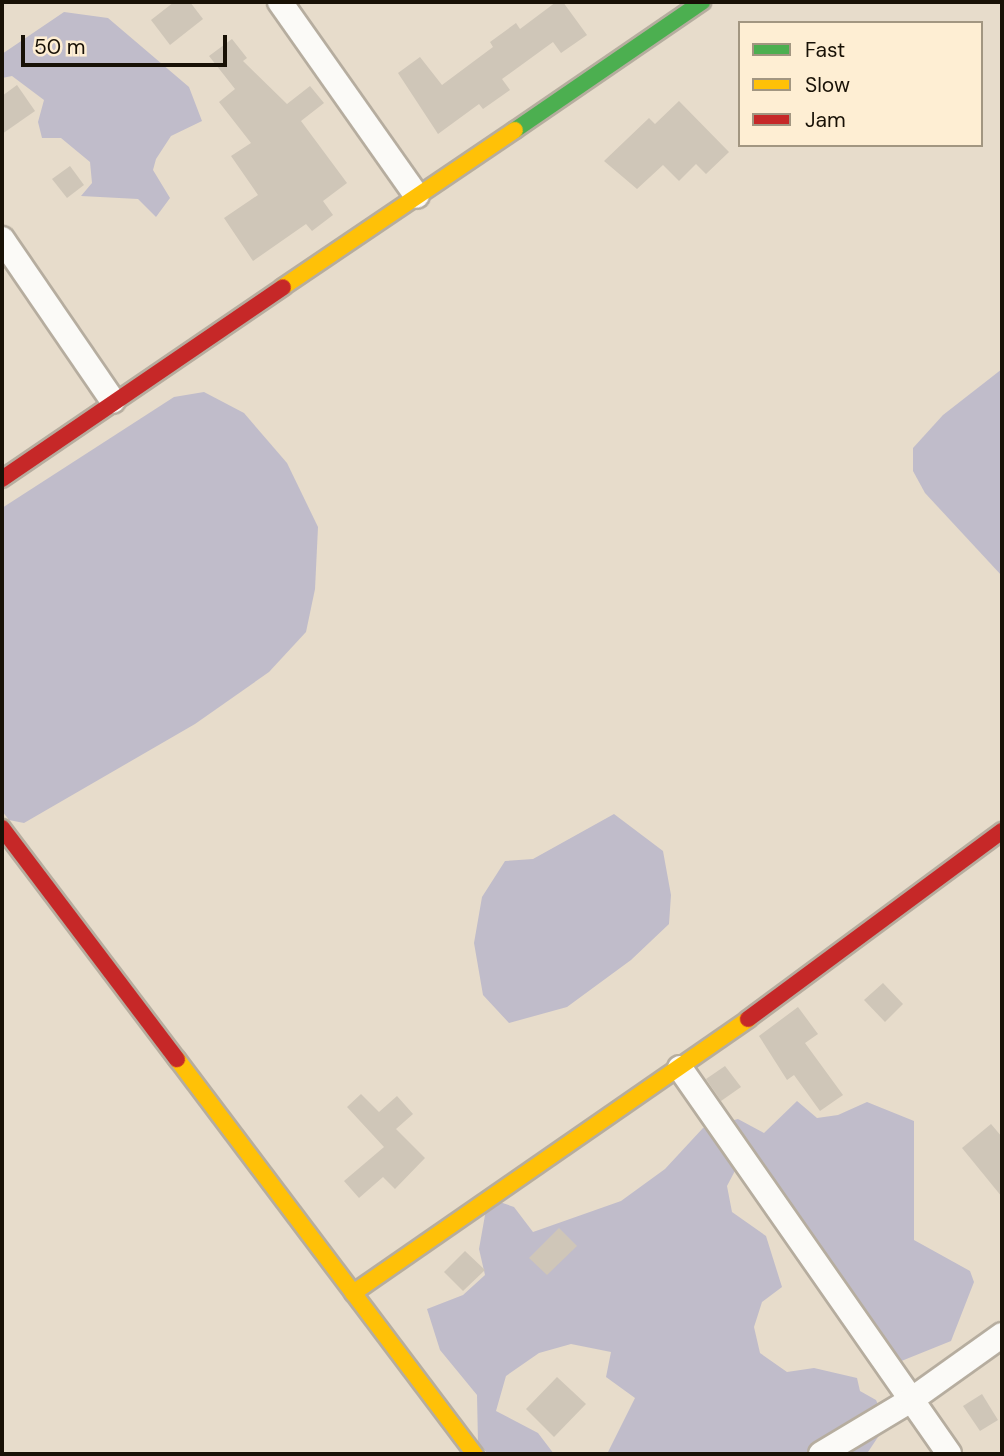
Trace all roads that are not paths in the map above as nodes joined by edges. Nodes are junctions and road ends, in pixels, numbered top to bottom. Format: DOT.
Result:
graph roads {
  1 [pos="280,2"];
  2 [pos="702,2"];
  3 [pos="417,196"];
  4 [pos="2,239"];
  5 [pos="113,401"];
  6 [pos="2,479"];
  7 [pos="2,828"];
  8 [pos="1002,831"];
  9 [pos="680,1068"];
  10 [pos="353,1293"];
  11 [pos="1002,1335"];
  12 [pos="911,1400"];
  13 [pos="475,1454"];
  14 [pos="821,1454"];
  15 [pos="949,1454"];
  1 -- 3 [label="street"];
  2 -- 3 [label="street"];
  3 -- 5 [label="street"];
  4 -- 5 [label="street"];
  5 -- 6 [label="street"];
  7 -- 10 [label="street"];
  8 -- 9 [label="street"];
  9 -- 10 [label="street"];
  9 -- 12 [label="street"];
  10 -- 13 [label="street"];
  11 -- 12 [label="street"];
  12 -- 14 [label="street"];
  12 -- 15 [label="street"];
}
